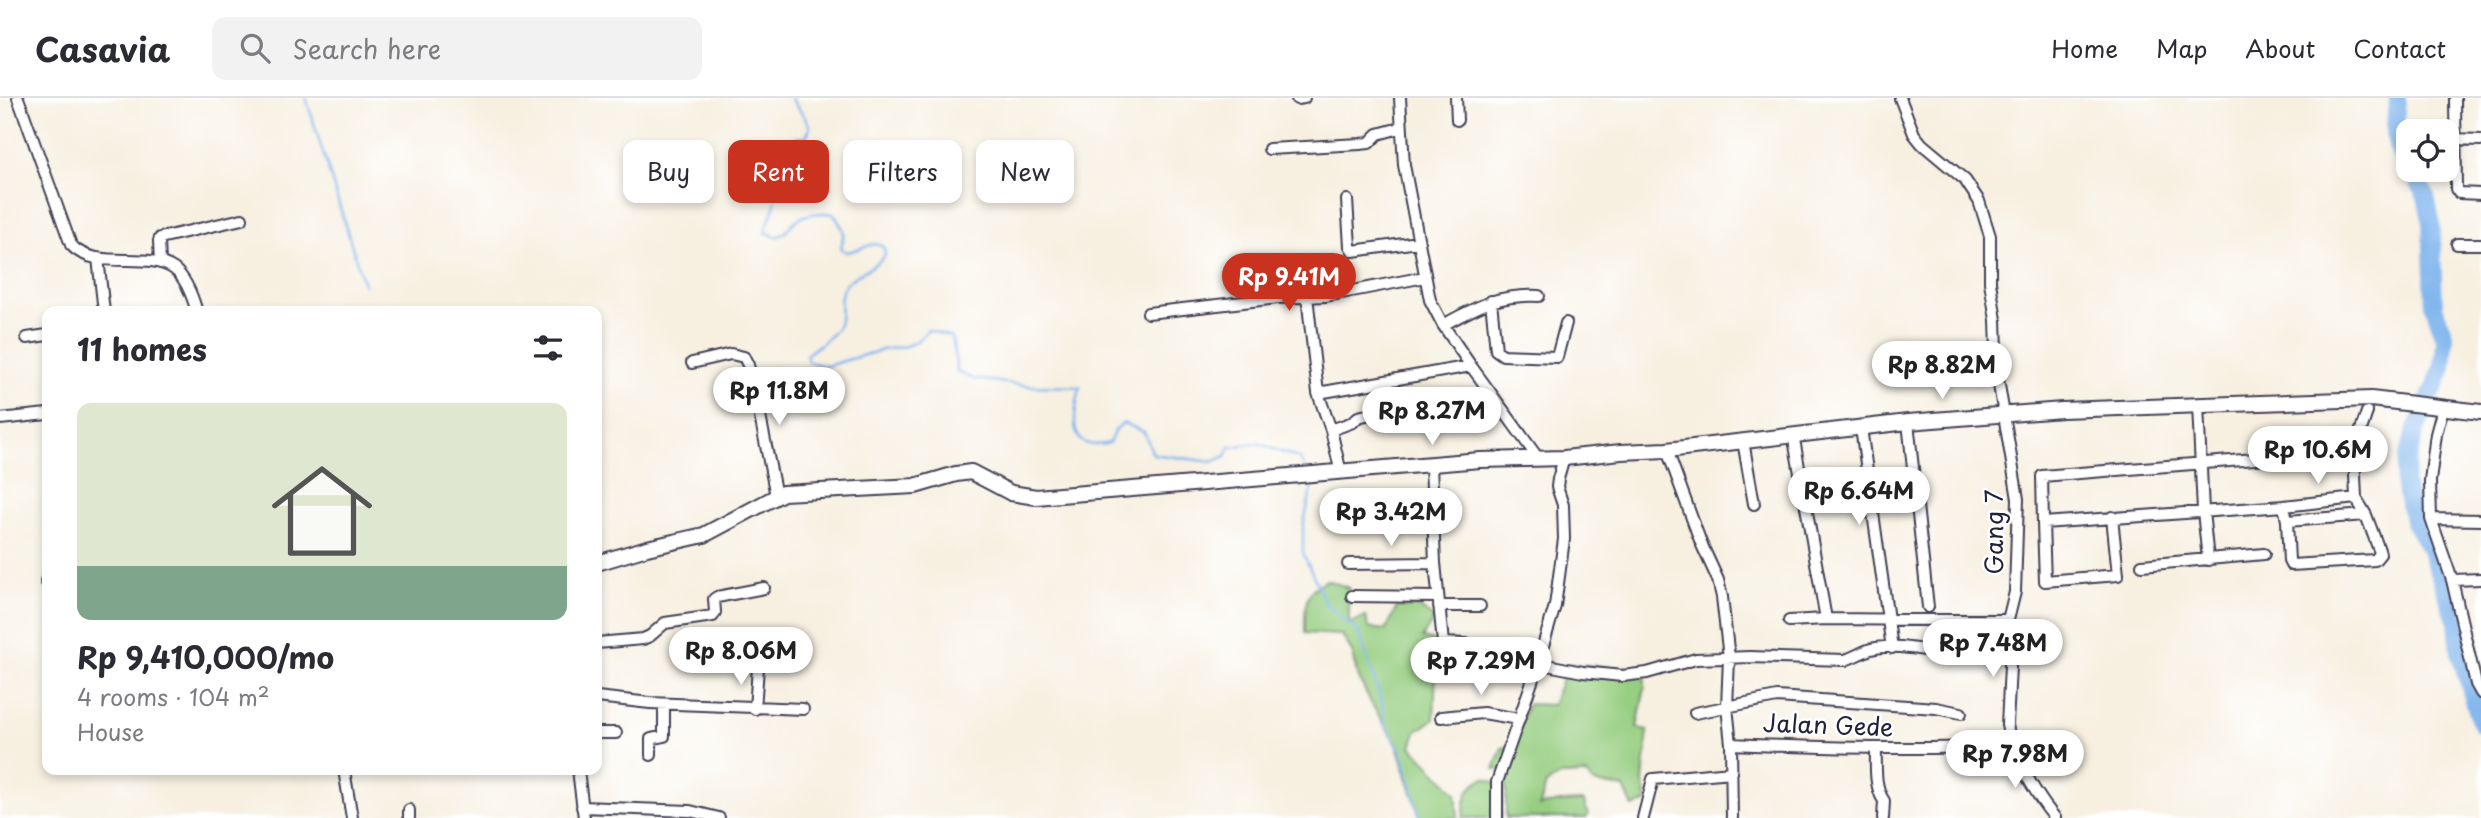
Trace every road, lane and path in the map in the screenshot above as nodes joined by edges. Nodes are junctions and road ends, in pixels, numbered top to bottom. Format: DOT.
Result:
graph roads {
  1 [pos="18,98"];
  2 [pos="1304,98"];
  3 [pos="1400,98"];
  4 [pos="1456,98"];
  5 [pos="1900,98"];
  6 [pos="2455,98"];
  7 [pos="1297,99"];
  8 [pos="2454,119"];
  9 [pos="1457,120"];
  10 [pos="1400,128"];
  11 [pos="2459,139"];
  12 [pos="2481,140"];
  13 [pos="1269,149"];
  14 [pos="2456,182"];
  15 [pos="2481,194"];
  16 [pos="1347,200"];
  17 [pos="242,219"];
  18 [pos="1418,242"];
  19 [pos="2457,244"];
  20 [pos="2481,244"];
  21 [pos="98,258"];
  22 [pos="160,263"];
  23 [pos="1425,277"];
  24 [pos="1307,296"];
  25 [pos="1539,296"];
  26 [pos="1491,301"];
  27 [pos="103,306"];
  28 [pos="194,306"];
  29 [pos="1148,313"];
  30 [pos="1566,323"];
  31 [pos="1443,325"];
  32 [pos="42,336"];
  33 [pos="27,338"];
  34 [pos="692,363"];
  35 [pos="1471,366"];
  36 [pos="1489,392"];
  37 [pos="1318,393"];
  38 [pos="2198,405"];
  39 [pos="2438,408"];
  40 [pos="2367,412"];
  41 [pos="2481,412"];
  42 [pos="2002,414"];
  43 [pos="42,415"];
  44 [pos="0,419"];
  45 [pos="1908,422"];
  46 [pos="1861,428"];
  47 [pos="1331,430"];
  48 [pos="1793,434"];
  49 [pos="1743,440"];
  50 [pos="1667,450"];
  51 [pos="2354,451"];
  52 [pos="1553,458"];
  53 [pos="2201,464"];
  54 [pos="1431,465"];
  55 [pos="1341,473"];
  56 [pos="776,496"];
  57 [pos="2356,498"];
  58 [pos="1754,504"];
  59 [pos="1451,505"];
  60 [pos="2284,506"];
  61 [pos="1433,509"];
  62 [pos="2203,511"];
  63 [pos="2366,515"];
  64 [pos="2112,517"];
  65 [pos="2431,519"];
  66 [pos="2481,520"];
  67 [pos="2287,521"];
  68 [pos="2043,523"];
  69 [pos="2264,554"];
  70 [pos="2208,560"];
  71 [pos="602,562"];
  72 [pos="1435,563"];
  73 [pos="1348,564"];
  74 [pos="2142,565"];
  75 [pos="2481,579"];
  76 [pos="2452,580"];
  77 [pos="764,588"];
  78 [pos="1352,596"];
  79 [pos="1438,602"];
  80 [pos="1480,606"];
  81 [pos="1928,607"];
  82 [pos="1825,614"];
  83 [pos="1944,620"];
  84 [pos="2008,620"];
  85 [pos="1789,621"];
  86 [pos="1889,621"];
  87 [pos="602,642"];
  88 [pos="2468,642"];
  89 [pos="2481,642"];
  90 [pos="1892,648"];
  91 [pos="1729,658"];
  92 [pos="1539,659"];
  93 [pos="758,667"];
  94 [pos="2479,687"];
  95 [pos="602,698"];
  96 [pos="664,704"];
  97 [pos="1727,707"];
  98 [pos="755,709"];
  99 [pos="803,709"];
  100 [pos="1695,713"];
  101 [pos="1961,713"];
  102 [pos="1441,717"];
  103 [pos="1519,719"];
  104 [pos="602,733"];
  105 [pos="616,733"];
  106 [pos="1731,744"];
  107 [pos="2009,744"];
  108 [pos="1876,749"];
  109 [pos="651,755"];
  110 [pos="1732,772"];
  111 [pos="345,775"];
  112 [pos="579,775"];
  113 [pos="583,812"];
  114 [pos="695,815"];
  115 [pos="352,818"];
  116 [pos="719,818"];
  117 [pos="1497,818"];
  118 [pos="1643,818"];
  119 [pos="1732,818"];
  120 [pos="1883,818"];
  121 [pos="2055,818"];
  1 -- 21 [label="street"];
  2 -- 7 [label="street"];
  3 -- 10 [label="street"];
  4 -- 9 [label="street"];
  5 -- 42 [label="street, Gang 7"];
  6 -- 8 [label="street"];
  10 -- 13 [label="street"];
  10 -- 18 [label="street"];
  11 -- 12 [label="street"];
  14 -- 15 [label="street"];
  16 -- 18 [label="street"];
  17 -- 22 [label="street"];
  18 -- 23 [label="street"];
  19 -- 20 [label="street"];
  21 -- 22 [label="street"];
  21 -- 27 [label="street"];
  22 -- 28 [label="street"];
  23 -- 24 [label="street"];
  23 -- 31 [label="street"];
  24 -- 29 [label="street"];
  24 -- 37 [label="street"];
  25 -- 26 [label="street"];
  26 -- 30 [label="street"];
  26 -- 31 [label="street"];
  31 -- 35 [label="street"];
  32 -- 33 [label="street"];
  34 -- 56 [label="street"];
  35 -- 36 [label="street"];
  35 -- 37 [label="street"];
  36 -- 47 [label="street"];
  36 -- 52 [label="street"];
  37 -- 47 [label="street"];
  38 -- 39 [label="street"];
  38 -- 42 [label="street"];
  38 -- 53 [label="street"];
  39 -- 41 [label="street"];
  39 -- 65 [label="street"];
  40 -- 51 [label="street"];
  42 -- 45 [label="street"];
  42 -- 84 [label="street, Gang 7"];
  43 -- 44 [label="street"];
  45 -- 46 [label="street"];
  45 -- 81 [label="street"];
  46 -- 48 [label="street"];
  46 -- 86 [label="street"];
  47 -- 55 [label="street"];
  48 -- 49 [label="street"];
  48 -- 82 [label="street"];
  49 -- 50 [label="street"];
  49 -- 58 [label="street"];
  50 -- 52 [label="street"];
  50 -- 91 [label="street"];
  51 -- 53 [label="street"];
  51 -- 57 [label="street"];
  52 -- 54 [label="street"];
  52 -- 92 [label="street"];
  53 -- 62 [label="street"];
  53 -- 68 [label="street"];
  54 -- 55 [label="street"];
  54 -- 61 [label="street"];
  55 -- 56 [label="street"];
  56 -- 71 [label="street"];
  57 -- 60 [label="street"];
  57 -- 63 [label="street"];
  59 -- 61 [label="street"];
  60 -- 62 [label="street"];
  60 -- 67 [label="street"];
  61 -- 72 [label="street"];
  62 -- 64 [label="street"];
  62 -- 70 [label="street"];
  63 -- 67 [label="street"];
  63 -- 67 [label="street"];
  64 -- 68 [label="street"];
  64 -- 68 [label="street"];
  65 -- 66 [label="street"];
  65 -- 76 [label="street"];
  69 -- 70 [label="street"];
  70 -- 74 [label="street"];
  72 -- 73 [label="street"];
  72 -- 79 [label="street"];
  75 -- 76 [label="street"];
  76 -- 88 [label="street"];
  77 -- 87 [label="street"];
  78 -- 79 [label="street"];
  79 -- 80 [label="street"];
  79 -- 92 [label="street"];
  82 -- 85 [label="street"];
  82 -- 86 [label="street"];
  83 -- 84 [label="street"];
  83 -- 86 [label="street"];
  83 -- 90 [label="street"];
  84 -- 107 [label="street, Gang 7"];
  86 -- 90 [label="street"];
  88 -- 89 [label="street"];
  88 -- 94 [label="street"];
  90 -- 91 [label="street"];
  91 -- 92 [label="street"];
  91 -- 97 [label="street"];
  92 -- 103 [label="street"];
  93 -- 98 [label="street"];
  95 -- 96 [label="street"];
  96 -- 98 [label="street"];
  96 -- 109 [label="street"];
  97 -- 100 [label="street"];
  97 -- 101 [label="street"];
  97 -- 106 [label="street"];
  98 -- 99 [label="street"];
  102 -- 103 [label="street"];
  103 -- 117 [label="street"];
  104 -- 105 [label="street"];
  106 -- 108 [label="street, Jalan Gede"];
  106 -- 110 [label="street"];
  107 -- 108 [label="street, Jalan Gede"];
  107 -- 121 [label="street, Gang 7"];
  108 -- 120 [label="street"];
  110 -- 118 [label="street"];
  110 -- 119 [label="street"];
  111 -- 115 [label="street"];
  112 -- 113 [label="street"];
  113 -- 114 [label="street"];
  114 -- 116 [label="street"];
}
